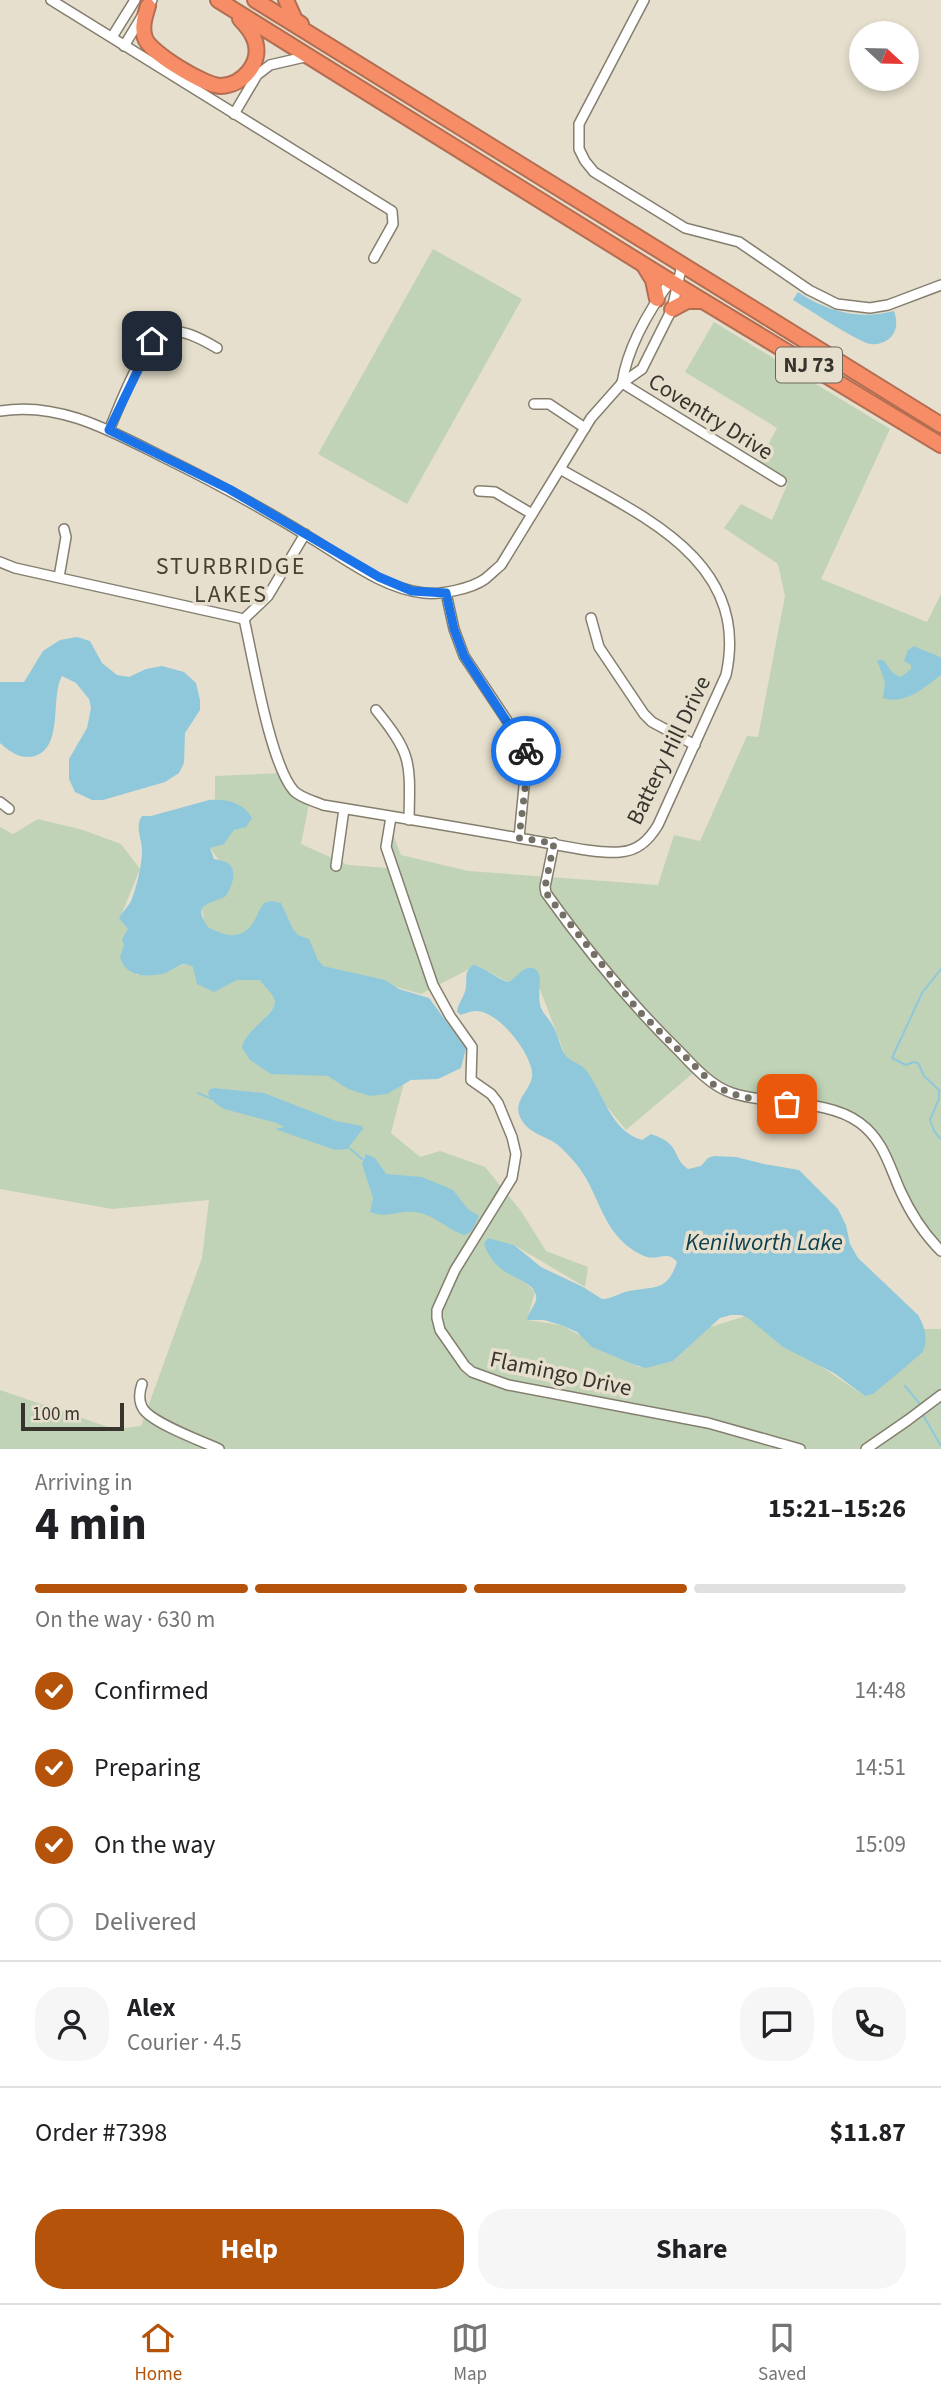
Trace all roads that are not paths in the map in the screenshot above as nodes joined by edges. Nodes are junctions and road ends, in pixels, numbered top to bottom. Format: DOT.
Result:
graph roads {
  1 [pos="51,0"];
  2 [pos="255,0"];
  3 [pos="285,0"];
  4 [pos="644,0"];
  5 [pos="145,2"];
  6 [pos="221,2"];
  7 [pos="120,24"];
  8 [pos="97,28"];
  9 [pos="315,36"];
  10 [pos="112,37"];
  11 [pos="124,46"];
  12 [pos="309,56"];
  13 [pos="234,114"];
  14 [pos="374,258"];
  15 [pos="642,264"];
  16 [pos="682,265"];
  17 [pos="674,283"];
  18 [pos="941,285"];
  19 [pos="657,299"];
  20 [pos="705,302"];
  21 [pos="672,309"];
  22 [pos="217,348"];
  23 [pos="622,383"];
  24 [pos="534,404"];
  25 [pos="0,411"];
  26 [pos="941,425"];
  27 [pos="585,428"];
  28 [pos="109,430"];
  29 [pos="941,445"];
  30 [pos="561,469"];
  31 [pos="780,481"];
  32 [pos="479,491"];
  33 [pos="532,514"];
  34 [pos="64,529"];
  35 [pos="305,534"];
  36 [pos="0,562"];
  37 [pos="59,578"];
  38 [pos="446,593"];
  39 [pos="591,618"];
  40 [pos="244,620"];
  41 [pos="376,710"];
  42 [pos="695,745"];
  43 [pos="0,802"];
  44 [pos="9,809"];
  45 [pos="344,809"];
  46 [pos="391,817"];
  47 [pos="409,820"];
  48 [pos="519,838"];
  49 [pos="554,843"];
  50 [pos="336,866"];
  51 [pos="941,1251"];
  52 [pos="142,1384"];
  53 [pos="941,1395"];
  54 [pos="219,1449"];
  55 [pos="800,1449"];
  56 [pos="866,1449"];
  1 -- 8 [label="street"];
  2 -- 9 [label="highway, NJ 73"];
  3 -- 9 [label="highway"];
  4 -- 18 [label="street"];
  5 -- 6 [label="highway"];
  5 -- 7 [label="street"];
  5 -- 11 [label="street"];
  6 -- 12 [label="highway, NJ 73"];
  7 -- 8 [label="street"];
  7 -- 10 [label="street"];
  8 -- 10 [label="street"];
  9 -- 16 [label="highway, NJ 73"];
  10 -- 11 [label="street"];
  11 -- 13 [label="street"];
  12 -- 13 [label="street"];
  12 -- 15 [label="highway, NJ 73"];
  13 -- 14 [label="street"];
  15 -- 17 [label="highway, NJ 73"];
  15 -- 19 [label="highway"];
  16 -- 17 [label="street"];
  16 -- 26 [label="highway, NJ 73"];
  17 -- 19 [label="street"];
  17 -- 20 [label="highway, NJ 73"];
  17 -- 21 [label="street"];
  19 -- 23 [label="street"];
  20 -- 21 [label="highway"];
  20 -- 29 [label="highway, NJ 73"];
  21 -- 23 [label="street"];
  22 -- 28 [label="street"];
  23 -- 27 [label="street"];
  23 -- 31 [label="street, Coventry Drive"];
  24 -- 27 [label="street"];
  25 -- 28 [label="street"];
  27 -- 30 [label="street"];
  28 -- 35 [label="street"];
  30 -- 33 [label="street"];
  30 -- 42 [label="street, Battery Hill Drive"];
  32 -- 33 [label="street"];
  33 -- 38 [label="street"];
  34 -- 37 [label="street"];
  35 -- 38 [label="street"];
  35 -- 40 [label="street"];
  36 -- 37 [label="street"];
  37 -- 40 [label="street"];
  38 -- 48 [label="street"];
  39 -- 42 [label="street"];
  40 -- 45 [label="street, Battery Hill Drive"];
  41 -- 47 [label="street"];
  42 -- 49 [label="street, Battery Hill Drive"];
  43 -- 44 [label="street"];
  45 -- 46 [label="street, Battery Hill Drive"];
  45 -- 50 [label="street"];
  46 -- 47 [label="street, Battery Hill Drive"];
  46 -- 55 [label="street, Flamingo Drive"];
  47 -- 48 [label="street, Battery Hill Drive"];
  48 -- 49 [label="street, Battery Hill Drive"];
  49 -- 51 [label="street"];
  52 -- 54 [label="street"];
  53 -- 56 [label="street"];
}
